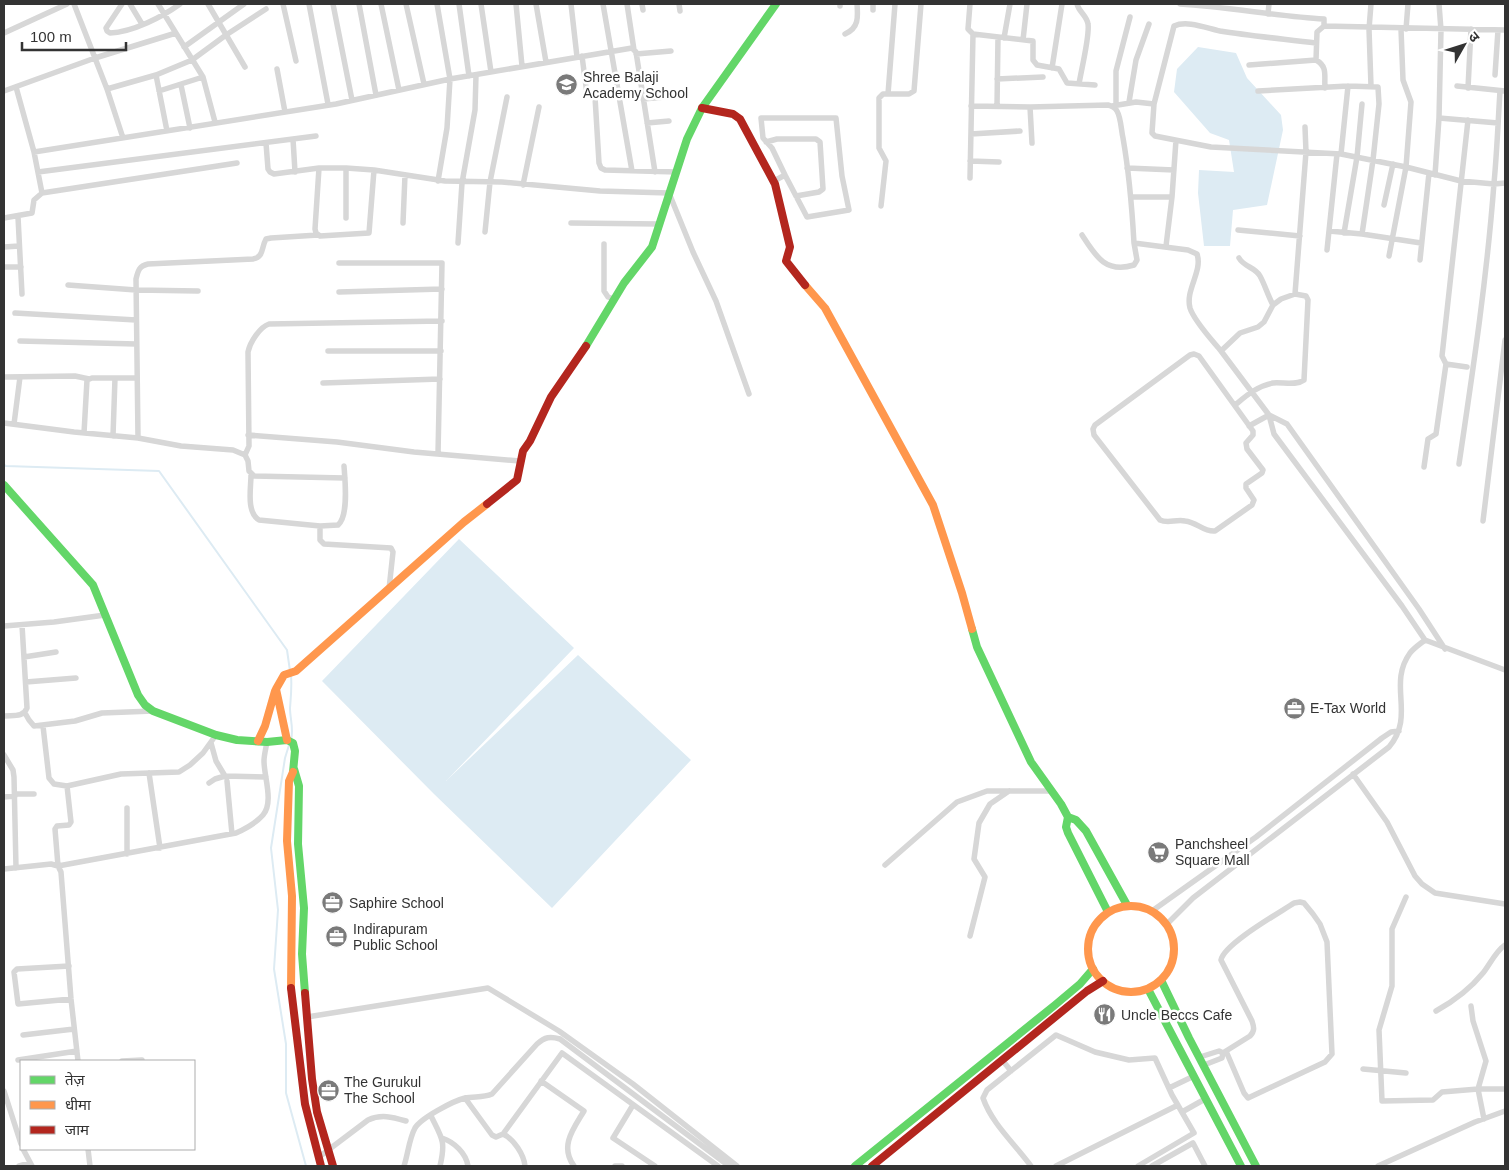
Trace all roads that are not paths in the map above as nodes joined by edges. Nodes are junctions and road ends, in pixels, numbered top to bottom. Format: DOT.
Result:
graph roads {
  1 [pos="66,4"];
  2 [pos="74,4"];
  3 [pos="122,4"];
  4 [pos="130,4"];
  5 [pos="158,4"];
  6 [pos="180,4"];
  7 [pos="208,4"];
  8 [pos="244,4"];
  9 [pos="283,4"];
  10 [pos="309,4"];
  11 [pos="333,4"];
  12 [pos="359,4"];
  13 [pos="381,4"];
  14 [pos="406,4"];
  15 [pos="438,4"];
  16 [pos="459,4"];
  17 [pos="481,4"];
  18 [pos="516,4"];
  19 [pos="536,4"];
  20 [pos="572,4"];
  21 [pos="603,4"];
  22 [pos="627,4"];
  23 [pos="776,4"];
  24 [pos="857,4"];
  25 [pos="895,4"];
  26 [pos="921,4"];
  27 [pos="970,4"];
  28 [pos="1010,4"];
  29 [pos="1027,4"];
  30 [pos="1062,4"];
  31 [pos="1076,4"];
  32 [pos="1180,4"];
  33 [pos="1269,4"];
  34 [pos="1371,4"];
  35 [pos="1408,4"];
  36 [pos="1439,4"];
  37 [pos="1214,5"];
  38 [pos="266,10"];
  39 [pos="1268,14"];
  40 [pos="164,15"];
  41 [pos="1130,17"];
  42 [pos="218,22"];
  43 [pos="142,24"];
  44 [pos="1149,24"];
  45 [pos="1324,26"];
  46 [pos="1369,28"];
  47 [pos="1404,29"];
  48 [pos="1472,29"];
  49 [pos="1440,30"];
  50 [pos="1498,30"];
  51 [pos="1505,30"];
  52 [pos="4,33"];
  53 [pos="176,33"];
  54 [pos="845,34"];
  55 [pos="973,34"];
  56 [pos="226,35"];
  57 [pos="1001,38"];
  58 [pos="1023,40"];
  59 [pos="1316,43"];
  60 [pos="184,47"];
  61 [pos="671,51"];
  62 [pos="610,52"];
  63 [pos="635,52"];
  64 [pos="579,57"];
  65 [pos="95,58"];
  66 [pos="192,60"];
  67 [pos="1316,60"];
  68 [pos="296,61"];
  69 [pos="546,62"];
  70 [pos="1249,65"];
  71 [pos="522,66"];
  72 [pos="245,67"];
  73 [pos="1052,68"];
  74 [pos="277,69"];
  75 [pos="491,72"];
  76 [pos="156,75"];
  77 [pos="473,75"];
  78 [pos="1495,75"];
  79 [pos="203,77"];
  80 [pos="1042,78"];
  81 [pos="450,79"];
  82 [pos="997,79"];
  83 [pos="424,84"];
  84 [pos="1079,84"];
  85 [pos="181,85"];
  86 [pos="1095,85"];
  87 [pos="1348,86"];
  88 [pos="1371,86"];
  89 [pos="1457,86"];
  90 [pos="16,87"];
  91 [pos="1325,88"];
  92 [pos="1468,88"];
  93 [pos="107,89"];
  94 [pos="399,90"];
  95 [pos="4,91"];
  96 [pos="159,91"];
  97 [pos="1503,91"];
  98 [pos="1258,92"];
  99 [pos="888,94"];
  100 [pos="376,95"];
  101 [pos="507,97"];
  102 [pos="665,97"];
  103 [pos="643,99"];
  104 [pos="352,100"];
  105 [pos="1129,102"];
  106 [pos="328,104"];
  107 [pos="1154,104"];
  108 [pos="1362,104"];
  109 [pos="971,106"];
  110 [pos="996,106"];
  111 [pos="1114,106"];
  112 [pos="539,107"];
  113 [pos="1030,107"];
  114 [pos="702,108"];
  115 [pos="285,112"];
  116 [pos="1439,118"];
  117 [pos="1468,120"];
  118 [pos="669,121"];
  119 [pos="215,122"];
  120 [pos="647,123"];
  121 [pos="1498,123"];
  122 [pos="1305,127"];
  123 [pos="190,128"];
  124 [pos="167,131"];
  125 [pos="1020,131"];
  126 [pos="971,134"];
  127 [pos="316,136"];
  128 [pos="123,138"];
  129 [pos="293,139"];
  130 [pos="1176,140"];
  131 [pos="266,142"];
  132 [pos="766,142"];
  133 [pos="1032,142"];
  134 [pos="34,152"];
  135 [pos="1306,152"];
  136 [pos="1339,154"];
  137 [pos="1356,157"];
  138 [pos="1373,160"];
  139 [pos="970,161"];
  140 [pos="999,162"];
  141 [pos="237,163"];
  142 [pos="1393,164"];
  143 [pos="1406,167"];
  144 [pos="319,168"];
  145 [pos="346,168"];
  146 [pos="1127,168"];
  147 [pos="374,170"];
  148 [pos="1174,170"];
  149 [pos="632,171"];
  150 [pos="38,172"];
  151 [pos="295,172"];
  152 [pos="654,172"];
  153 [pos="677,172"];
  154 [pos="1432,174"];
  155 [pos="405,175"];
  156 [pos="785,175"];
  157 [pos="970,178"];
  158 [pos="438,181"];
  159 [pos="774,181"];
  160 [pos="1461,181"];
  161 [pos="490,182"];
  162 [pos="462,183"];
  163 [pos="1505,183"];
  164 [pos="1494,184"];
  165 [pos="523,185"];
  166 [pos="42,193"];
  167 [pos="669,193"];
  168 [pos="796,196"];
  169 [pos="1131,197"];
  170 [pos="1172,197"];
  171 [pos="1384,205"];
  172 [pos="881,206"];
  173 [pos="18,217"];
  174 [pos="4,218"];
  175 [pos="346,218"];
  176 [pos="403,222"];
  177 [pos="571,223"];
  178 [pos="659,224"];
  179 [pos="1238,230"];
  180 [pos="1329,231"];
  181 [pos="486,232"];
  182 [pos="1344,232"];
  183 [pos="1362,234"];
  184 [pos="318,235"];
  185 [pos="1082,235"];
  186 [pos="1300,236"];
  187 [pos="1392,239"];
  188 [pos="458,243"];
  189 [pos="1134,243"];
  190 [pos="1421,243"];
  191 [pos="604,244"];
  192 [pos="19,246"];
  193 [pos="1166,246"];
  194 [pos="4,247"];
  195 [pos="1327,250"];
  196 [pos="1389,256"];
  197 [pos="1239,258"];
  198 [pos="1420,260"];
  199 [pos="339,263"];
  200 [pos="21,267"];
  201 [pos="4,268"];
  202 [pos="68,285"];
  203 [pos="442,289"];
  204 [pos="136,290"];
  205 [pos="198,291"];
  206 [pos="339,292"];
  207 [pos="22,294"];
  208 [pos="1296,294"];
  209 [pos="614,299"];
  210 [pos="1273,305"];
  211 [pos="15,313"];
  212 [pos="136,320"];
  213 [pos="442,321"];
  214 [pos="1505,340"];
  215 [pos="20,341"];
  216 [pos="136,344"];
  217 [pos="441,351"];
  218 [pos="1221,351"];
  219 [pos="328,352"];
  220 [pos="1446,364"];
  221 [pos="1467,367"];
  222 [pos="20,376"];
  223 [pos="4,377"];
  224 [pos="115,378"];
  225 [pos="137,378"];
  226 [pos="89,379"];
  227 [pos="440,380"];
  228 [pos="323,383"];
  229 [pos="1251,392"];
  230 [pos="749,394"];
  231 [pos="1235,405"];
  232 [pos="1269,415"];
  233 [pos="4,423"];
  234 [pos="14,424"];
  235 [pos="1249,426"];
  236 [pos="84,434"];
  237 [pos="248,435"];
  238 [pos="113,436"];
  239 [pos="138,438"];
  240 [pos="438,454"];
  241 [pos="245,455"];
  242 [pos="520,461"];
  243 [pos="1459,464"];
  244 [pos="344,466"];
  245 [pos="1424,467"];
  246 [pos="251,475"];
  247 [pos="345,478"];
  248 [pos="4,485"];
  249 [pos="1483,521"];
  250 [pos="320,526"];
  251 [pos="389,589"];
  252 [pos="105,615"];
  253 [pos="22,625"];
  254 [pos="4,626"];
  255 [pos="1425,640"];
  256 [pos="1444,649"];
  257 [pos="56,652"];
  258 [pos="24,657"];
  259 [pos="1505,670"];
  260 [pos="76,678"];
  261 [pos="26,682"];
  262 [pos="276,689"];
  263 [pos="154,711"];
  264 [pos="25,713"];
  265 [pos="4,716"];
  266 [pos="43,726"];
  267 [pos="1399,731"];
  268 [pos="216,735"];
  269 [pos="258,741"];
  270 [pos="290,741"];
  271 [pos="267,742"];
  272 [pos="211,743"];
  273 [pos="4,755"];
  274 [pos="294,769"];
  275 [pos="1340,772"];
  276 [pos="149,773"];
  277 [pos="1353,774"];
  278 [pos="266,777"];
  279 [pos="226,778"];
  280 [pos="1345,780"];
  281 [pos="209,783"];
  282 [pos="67,786"];
  283 [pos="1011,790"];
  284 [pos="1052,790"];
  285 [pos="34,794"];
  286 [pos="15,795"];
  287 [pos="4,797"];
  288 [pos="127,808"];
  289 [pos="1068,817"];
  290 [pos="232,834"];
  291 [pos="160,848"];
  292 [pos="127,854"];
  293 [pos="885,865"];
  294 [pos="58,866"];
  295 [pos="16,868"];
  296 [pos="4,869"];
  297 [pos="1186,888"];
  298 [pos="1406,897"];
  299 [pos="1193,898"];
  300 [pos="1505,904"];
  301 [pos="1127,905"];
  302 [pos="1152,911"];
  303 [pos="1108,912"];
  304 [pos="1166,925"];
  305 [pos="970,936"];
  306 [pos="1505,944"];
  307 [pos="68,966"];
  308 [pos="1093,969"];
  309 [pos="1161,980"];
  310 [pos="1103,981"];
  311 [pos="1148,989"];
  312 [pos="71,999"];
  313 [pos="1471,1006"];
  314 [pos="1436,1011"];
  315 [pos="307,1017"];
  316 [pos="74,1029"];
  317 [pos="23,1035"];
  318 [pos="77,1051"];
  319 [pos="1225,1052"];
  320 [pos="1200,1057"];
  321 [pos="18,1060"];
  322 [pos="78,1060"];
  323 [pos="1003,1061"];
  324 [pos="980,1065"];
  325 [pos="1204,1065"];
  326 [pos="1363,1069"];
  327 [pos="1011,1071"];
  328 [pos="1381,1071"];
  329 [pos="1406,1073"];
  330 [pos="986,1074"];
  331 [pos="1194,1076"];
  332 [pos="541,1081"];
  333 [pos="1169,1088"];
  334 [pos="1478,1089"];
  335 [pos="1505,1089"];
  336 [pos="4,1091"];
  337 [pos="465,1098"];
  338 [pos="1205,1099"];
  339 [pos="633,1105"];
  340 [pos="1178,1105"];
  341 [pos="6,1106"];
  342 [pos="1505,1111"];
  343 [pos="1182,1112"];
  344 [pos="431,1116"];
  345 [pos="1484,1119"];
  346 [pos="406,1121"];
  347 [pos="503,1134"];
  348 [pos="442,1138"];
  349 [pos="20,1141"];
  350 [pos="24,1150"];
  351 [pos="88,1150"];
  352 [pos="329,1151"];
  353 [pos="319,1157"];
  354 [pos="31,1165"];
  355 [pos="19,1166"];
  356 [pos="90,1166"];
  357 [pos="321,1166"];
  358 [pos="333,1166"];
  359 [pos="404,1166"];
  360 [pos="440,1166"];
  361 [pos="468,1166"];
  362 [pos="525,1166"];
  363 [pos="574,1166"];
  364 [pos="615,1166"];
  365 [pos="622,1166"];
  366 [pos="655,1166"];
  367 [pos="718,1166"];
  368 [pos="729,1166"];
  369 [pos="737,1166"];
  370 [pos="855,1166"];
  371 [pos="872,1166"];
  372 [pos="1031,1166"];
  373 [pos="1056,1166"];
  374 [pos="1138,1166"];
  375 [pos="1152,1166"];
  376 [pos="1205,1166"];
  377 [pos="1240,1166"];
  378 [pos="1256,1166"];
  379 [pos="1378,1166"];
  1 -- 52 [label="street"];
  2 -- 65 [label="street"];
  3 -- 43 [label="street"];
  4 -- 43 [label="street"];
  5 -- 40 [label="street"];
  6 -- 40 [label="street"];
  7 -- 42 [label="street"];
  8 -- 42 [label="street"];
  9 -- 68 [label="street"];
  10 -- 106 [label="street"];
  11 -- 104 [label="street"];
  12 -- 100 [label="street"];
  13 -- 94 [label="street"];
  14 -- 83 [label="street"];
  15 -- 81 [label="street"];
  16 -- 77 [label="street"];
  17 -- 75 [label="street"];
  18 -- 71 [label="street"];
  19 -- 69 [label="street"];
  20 -- 64 [label="street"];
  21 -- 62 [label="street"];
  22 -- 63 [label="street"];
  23 -- 114 [label="street"];
  24 -- 54 [label="street"];
  25 -- 99 [label="street"];
  26 -- 99 [label="street"];
  27 -- 55 [label="street"];
  28 -- 57 [label="street"];
  29 -- 58 [label="street"];
  30 -- 73 [label="street"];
  31 -- 84 [label="street"];
  32 -- 37 [label="street"];
  33 -- 39 [label="street"];
  34 -- 46 [label="street"];
  35 -- 47 [label="street"];
  36 -- 49 [label="street"];
  37 -- 39 [label="street"];
  38 -- 56 [label="street"];
  39 -- 45 [label="street"];
  40 -- 43 [label="street"];
  40 -- 53 [label="street"];
  41 -- 111 [label="street"];
  42 -- 56 [label="street"];
  42 -- 60 [label="street"];
  44 -- 105 [label="street"];
  45 -- 46 [label="street"];
  45 -- 59 [label="street"];
  46 -- 47 [label="street"];
  46 -- 88 [label="street"];
  47 -- 49 [label="street"];
  47 -- 143 [label="street"];
  48 -- 49 [label="street"];
  48 -- 50 [label="street"];
  48 -- 92 [label="street"];
  49 -- 116 [label="street"];
  50 -- 51 [label="street"];
  50 -- 78 [label="street"];
  53 -- 60 [label="street"];
  53 -- 65 [label="street"];
  55 -- 57 [label="street"];
  55 -- 109 [label="street"];
  56 -- 66 [label="street"];
  56 -- 72 [label="street"];
  57 -- 58 [label="street"];
  57 -- 82 [label="street"];
  58 -- 73 [label="street"];
  59 -- 67 [label="street"];
  59 -- 107 [label="street"];
  60 -- 66 [label="street"];
  61 -- 63 [label="street"];
  62 -- 63 [label="street"];
  62 -- 64 [label="street"];
  62 -- 149 [label="street"];
  63 -- 103 [label="street"];
  64 -- 69 [label="street"];
  64 -- 149 [label="street"];
  65 -- 90 [label="street"];
  65 -- 93 [label="street"];
  66 -- 76 [label="street"];
  66 -- 79 [label="street"];
  67 -- 70 [label="street"];
  67 -- 91 [label="street"];
  69 -- 71 [label="street"];
  71 -- 75 [label="street"];
  73 -- 84 [label="street"];
  74 -- 115 [label="street"];
  75 -- 77 [label="street"];
  76 -- 93 [label="street"];
  76 -- 96 [label="street"];
  77 -- 81 [label="street"];
  77 -- 162 [label="street"];
  79 -- 85 [label="street"];
  79 -- 119 [label="street"];
  80 -- 82 [label="street"];
  81 -- 83 [label="street"];
  81 -- 158 [label="street"];
  82 -- 110 [label="street"];
  83 -- 94 [label="street"];
  84 -- 86 [label="street"];
  85 -- 96 [label="street"];
  85 -- 123 [label="street"];
  87 -- 88 [label="street"];
  87 -- 91 [label="street"];
  87 -- 136 [label="street"];
  88 -- 138 [label="street"];
  89 -- 92 [label="street"];
  90 -- 95 [label="street"];
  90 -- 134 [label="street"];
  91 -- 98 [label="street"];
  92 -- 97 [label="street"];
  93 -- 128 [label="street"];
  94 -- 100 [label="street"];
  96 -- 124 [label="street"];
  97 -- 121 [label="street"];
  99 -- 172 [label="street"];
  100 -- 104 [label="street"];
  101 -- 161 [label="street"];
  102 -- 103 [label="street"];
  103 -- 120 [label="street"];
  104 -- 106 [label="street"];
  105 -- 107 [label="street"];
  105 -- 111 [label="street"];
  106 -- 115 [label="street"];
  107 -- 130 [label="street"];
  108 -- 137 [label="street"];
  109 -- 110 [label="street"];
  109 -- 126 [label="street"];
  110 -- 113 [label="street"];
  111 -- 113 [label="street"];
  111 -- 146 [label="street"];
  112 -- 165 [label="street"];
  113 -- 133 [label="street"];
  114 -- 153 [label="street"];
  114 -- 159 [label="street"];
  115 -- 119 [label="street"];
  116 -- 117 [label="street"];
  116 -- 154 [label="street"];
  117 -- 121 [label="street"];
  117 -- 160 [label="street"];
  118 -- 120 [label="street"];
  119 -- 123 [label="street"];
  120 -- 152 [label="street"];
  121 -- 164 [label="street"];
  122 -- 135 [label="street"];
  123 -- 124 [label="street"];
  124 -- 128 [label="street"];
  125 -- 126 [label="street"];
  126 -- 139 [label="street"];
  127 -- 129 [label="street"];
  128 -- 134 [label="street"];
  129 -- 131 [label="street"];
  129 -- 151 [label="street"];
  130 -- 135 [label="street"];
  130 -- 148 [label="street"];
  131 -- 150 [label="street"];
  131 -- 151 [label="street"];
  132 -- 156 [label="street"];
  132 -- 168 [label="street"];
  132 -- 168 [label="street"];
  134 -- 150 [label="street"];
  135 -- 136 [label="street"];
  135 -- 186 [label="street"];
  136 -- 137 [label="street"];
  136 -- 180 [label="street"];
  137 -- 138 [label="street"];
  137 -- 182 [label="street"];
  138 -- 142 [label="street"];
  138 -- 183 [label="street"];
  139 -- 140 [label="street"];
  139 -- 157 [label="street"];
  141 -- 166 [label="street"];
  142 -- 143 [label="street"];
  142 -- 171 [label="street"];
  143 -- 154 [label="street"];
  143 -- 187 [label="street"];
  144 -- 145 [label="street"];
  144 -- 151 [label="street"];
  144 -- 184 [label="street"];
  145 -- 147 [label="street"];
  145 -- 175 [label="street"];
  146 -- 148 [label="street"];
  146 -- 169 [label="street"];
  147 -- 155 [label="street"];
  147 -- 184 [label="street"];
  148 -- 170 [label="street"];
  149 -- 152 [label="street"];
  150 -- 166 [label="street"];
  152 -- 153 [label="street"];
  153 -- 167 [label="street"];
  154 -- 160 [label="street"];
  154 -- 190 [label="street"];
  155 -- 158 [label="street"];
  155 -- 176 [label="street"];
  156 -- 159 [label="street"];
  156 -- 168 [label="street"];
  158 -- 162 [label="street"];
  159 -- 284 [label="street"];
  160 -- 164 [label="street"];
  160 -- 220 [label="street"];
  161 -- 162 [label="street"];
  161 -- 165 [label="street"];
  161 -- 181 [label="street"];
  162 -- 188 [label="street"];
  163 -- 164 [label="street"];
  164 -- 243 [label="street"];
  165 -- 167 [label="street"];
  166 -- 173 [label="street"];
  167 -- 178 [label="street"];
  167 -- 230 [label="street"];
  169 -- 170 [label="street"];
  169 -- 189 [label="street"];
  170 -- 193 [label="street"];
  173 -- 174 [label="street"];
  173 -- 192 [label="street"];
  177 -- 178 [label="street"];
  178 -- 209 [label="street"];
  179 -- 186 [label="street"];
  180 -- 182 [label="street"];
  180 -- 195 [label="street"];
  182 -- 183 [label="street"];
  183 -- 187 [label="street"];
  184 -- 204 [label="street"];
  185 -- 189 [label="street"];
  186 -- 208 [label="street"];
  187 -- 190 [label="street"];
  187 -- 196 [label="street"];
  189 -- 193 [label="street"];
  190 -- 198 [label="street"];
  191 -- 209 [label="street"];
  192 -- 194 [label="street"];
  192 -- 200 [label="street"];
  193 -- 218 [label="street"];
  197 -- 210 [label="street"];
  199 -- 203 [label="street"];
  200 -- 201 [label="street"];
  200 -- 207 [label="street"];
  202 -- 204 [label="street"];
  203 -- 206 [label="street"];
  203 -- 213 [label="street"];
  204 -- 205 [label="street"];
  204 -- 212 [label="street"];
  208 -- 210 [label="street"];
  208 -- 229 [label="street"];
  209 -- 242 [label="street"];
  210 -- 218 [label="street"];
  211 -- 212 [label="street"];
  212 -- 216 [label="street"];
  213 -- 217 [label="street"];
  213 -- 237 [label="street"];
  214 -- 249 [label="street"];
  215 -- 216 [label="street"];
  216 -- 225 [label="street"];
  217 -- 219 [label="street"];
  217 -- 227 [label="street"];
  218 -- 229 [label="street"];
  220 -- 221 [label="street"];
  220 -- 245 [label="street"];
  222 -- 223 [label="street"];
  222 -- 226 [label="street"];
  222 -- 234 [label="street"];
  224 -- 225 [label="street"];
  224 -- 226 [label="street"];
  224 -- 238 [label="street"];
  225 -- 239 [label="street"];
  226 -- 236 [label="street"];
  227 -- 228 [label="street"];
  227 -- 240 [label="street"];
  229 -- 231 [label="street"];
  229 -- 232 [label="street"];
  231 -- 235 [label="street"];
  231 -- 235 [label="street"];
  232 -- 235 [label="street"];
  232 -- 255 [label="street"];
  232 -- 256 [label="street"];
  233 -- 234 [label="street"];
  234 -- 236 [label="street"];
  236 -- 238 [label="street"];
  237 -- 240 [label="street"];
  237 -- 241 [label="street"];
  238 -- 239 [label="street"];
  239 -- 241 [label="street"];
  240 -- 242 [label="street"];
  241 -- 246 [label="street"];
  242 -- 251 [label="street"];
  244 -- 247 [label="street"];
  246 -- 247 [label="street"];
  246 -- 250 [label="street"];
  247 -- 250 [label="street"];
  248 -- 252 [label="street"];
  250 -- 251 [label="street"];
  251 -- 262 [label="street"];
  252 -- 253 [label="street"];
  252 -- 263 [label="street"];
  253 -- 254 [label="street"];
  253 -- 258 [label="street"];
  255 -- 256 [label="street"];
  255 -- 267 [label="street"];
  256 -- 259 [label="street"];
  257 -- 258 [label="street"];
  258 -- 261 [label="street"];
  260 -- 261 [label="street"];
  261 -- 264 [label="street"];
  262 -- 269 [label="street"];
  262 -- 270 [label="street"];
  263 -- 266 [label="street"];
  263 -- 268 [label="street"];
  264 -- 265 [label="street"];
  264 -- 266 [label="street"];
  266 -- 282 [label="street"];
  267 -- 275 [label="street"];
  267 -- 277 [label="street"];
  268 -- 269 [label="street"];
  268 -- 272 [label="street"];
  269 -- 271 [label="street"];
  270 -- 271 [label="street"];
  270 -- 274 [label="street"];
  271 -- 278 [label="street"];
  272 -- 276 [label="street"];
  272 -- 279 [label="street"];
  273 -- 286 [label="street"];
  274 -- 315 [label="street"];
  274 -- 353 [label="street"];
  275 -- 280 [label="street"];
  275 -- 297 [label="street"];
  276 -- 282 [label="street"];
  276 -- 291 [label="street"];
  277 -- 280 [label="street"];
  277 -- 300 [label="street"];
  278 -- 279 [label="street"];
  278 -- 290 [label="street"];
  279 -- 281 [label="street"];
  279 -- 290 [label="street"];
  280 -- 299 [label="street"];
  282 -- 294 [label="street"];
  283 -- 284 [label="street"];
  283 -- 293 [label="street"];
  283 -- 305 [label="street"];
  284 -- 289 [label="street"];
  285 -- 286 [label="street"];
  286 -- 287 [label="street"];
  286 -- 295 [label="street"];
  288 -- 292 [label="street"];
  289 -- 301 [label="street"];
  289 -- 303 [label="street"];
  290 -- 291 [label="street"];
  291 -- 292 [label="street"];
  292 -- 294 [label="street"];
  294 -- 295 [label="street"];
  294 -- 307 [label="street"];
  295 -- 296 [label="street"];
  297 -- 299 [label="street"];
  297 -- 302 [label="street"];
  298 -- 328 [label="street"];
  299 -- 304 [label="street"];
  301 -- 302 [label="street"];
  301 -- 303 [label="street"];
  302 -- 304 [label="street"];
  303 -- 308 [label="street"];
  304 -- 309 [label="street"];
  306 -- 314 [label="street"];
  307 -- 312 [label="street"];
  307 -- 312 [label="street"];
  308 -- 310 [label="street"];
  308 -- 324 [label="street"];
  309 -- 311 [label="street"];
  309 -- 320 [label="street"];
  310 -- 311 [label="street"];
  310 -- 323 [label="street"];
  311 -- 331 [label="street"];
  312 -- 316 [label="street"];
  313 -- 334 [label="street"];
  315 -- 352 [label="street"];
  315 -- 369 [label="street"];
  316 -- 317 [label="street"];
  316 -- 318 [label="street"];
  318 -- 321 [label="street"];
  318 -- 322 [label="street"];
  319 -- 319 [label="street"];
  319 -- 320 [label="street"];
  319 -- 325 [label="street"];
  320 -- 325 [label="street"];
  323 -- 327 [label="street"];
  323 -- 330 [label="street"];
  324 -- 330 [label="street"];
  324 -- 370 [label="street"];
  325 -- 378 [label="street"];
  326 -- 328 [label="street"];
  327 -- 333 [label="street"];
  327 -- 372 [label="street"];
  328 -- 329 [label="street"];
  328 -- 334 [label="street"];
  330 -- 371 [label="street"];
  331 -- 333 [label="street"];
  331 -- 338 [label="street"];
  332 -- 339 [label="street"];
  332 -- 347 [label="street"];
  332 -- 363 [label="street"];
  333 -- 340 [label="street"];
  334 -- 335 [label="street"];
  334 -- 345 [label="street"];
  336 -- 341 [label="street"];
  337 -- 344 [label="street"];
  337 -- 347 [label="street"];
  337 -- 368 [label="street"];
  338 -- 343 [label="street"];
  338 -- 377 [label="street"];
  339 -- 366 [label="street"];
  339 -- 367 [label="street"];
  340 -- 343 [label="street"];
  340 -- 373 [label="street"];
  341 -- 349 [label="street"];
  342 -- 345 [label="street"];
  343 -- 374 [label="street"];
  344 -- 348 [label="street"];
  344 -- 359 [label="street"];
  345 -- 379 [label="street"];
  346 -- 352 [label="street"];
  347 -- 362 [label="street"];
  348 -- 360 [label="street"];
  348 -- 361 [label="street"];
  350 -- 354 [label="street"];
  351 -- 356 [label="street"];
  352 -- 353 [label="street"];
  352 -- 358 [label="street"];
  353 -- 357 [label="street"];
  354 -- 355 [label="street"];
  364 -- 365 [label="street"];
  375 -- 376 [label="street"];
}
